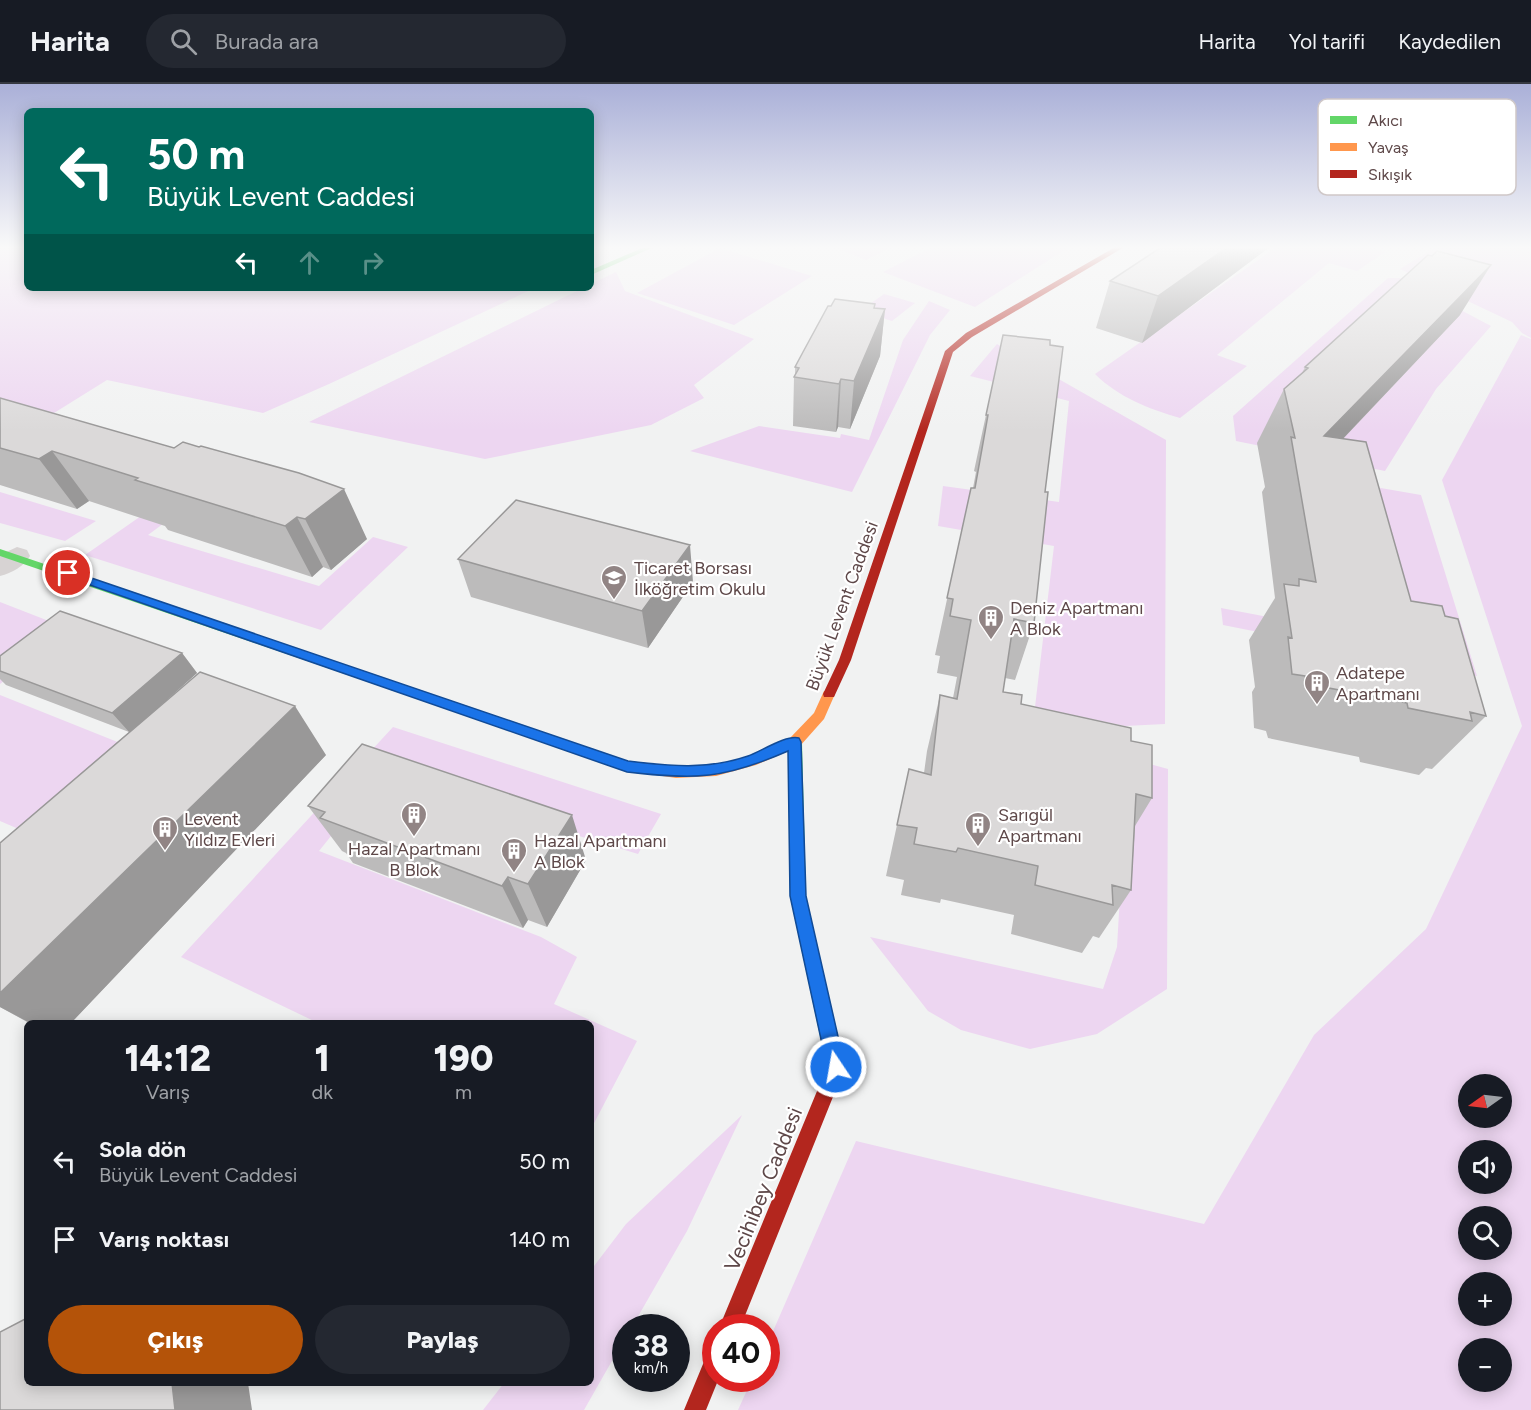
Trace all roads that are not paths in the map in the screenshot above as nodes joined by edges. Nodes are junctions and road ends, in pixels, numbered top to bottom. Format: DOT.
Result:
graph roads {
  1 [pos="1016,308"];
  2 [pos="6,558"];
  3 [pos="795,742"];
  4 [pos="735,1314"];
  5 [pos="703,1392"];
  6 [pos="695,1410"];
  1 -- 3 [label="street, Büyük Levent Caddesi"];
  2 -- 3 [label="street, Büyük Levent Caddesi"];
  3 -- 4 [label="street, Vecihibey Caddesi"];
  5 -- 6 [label="street"];
}
